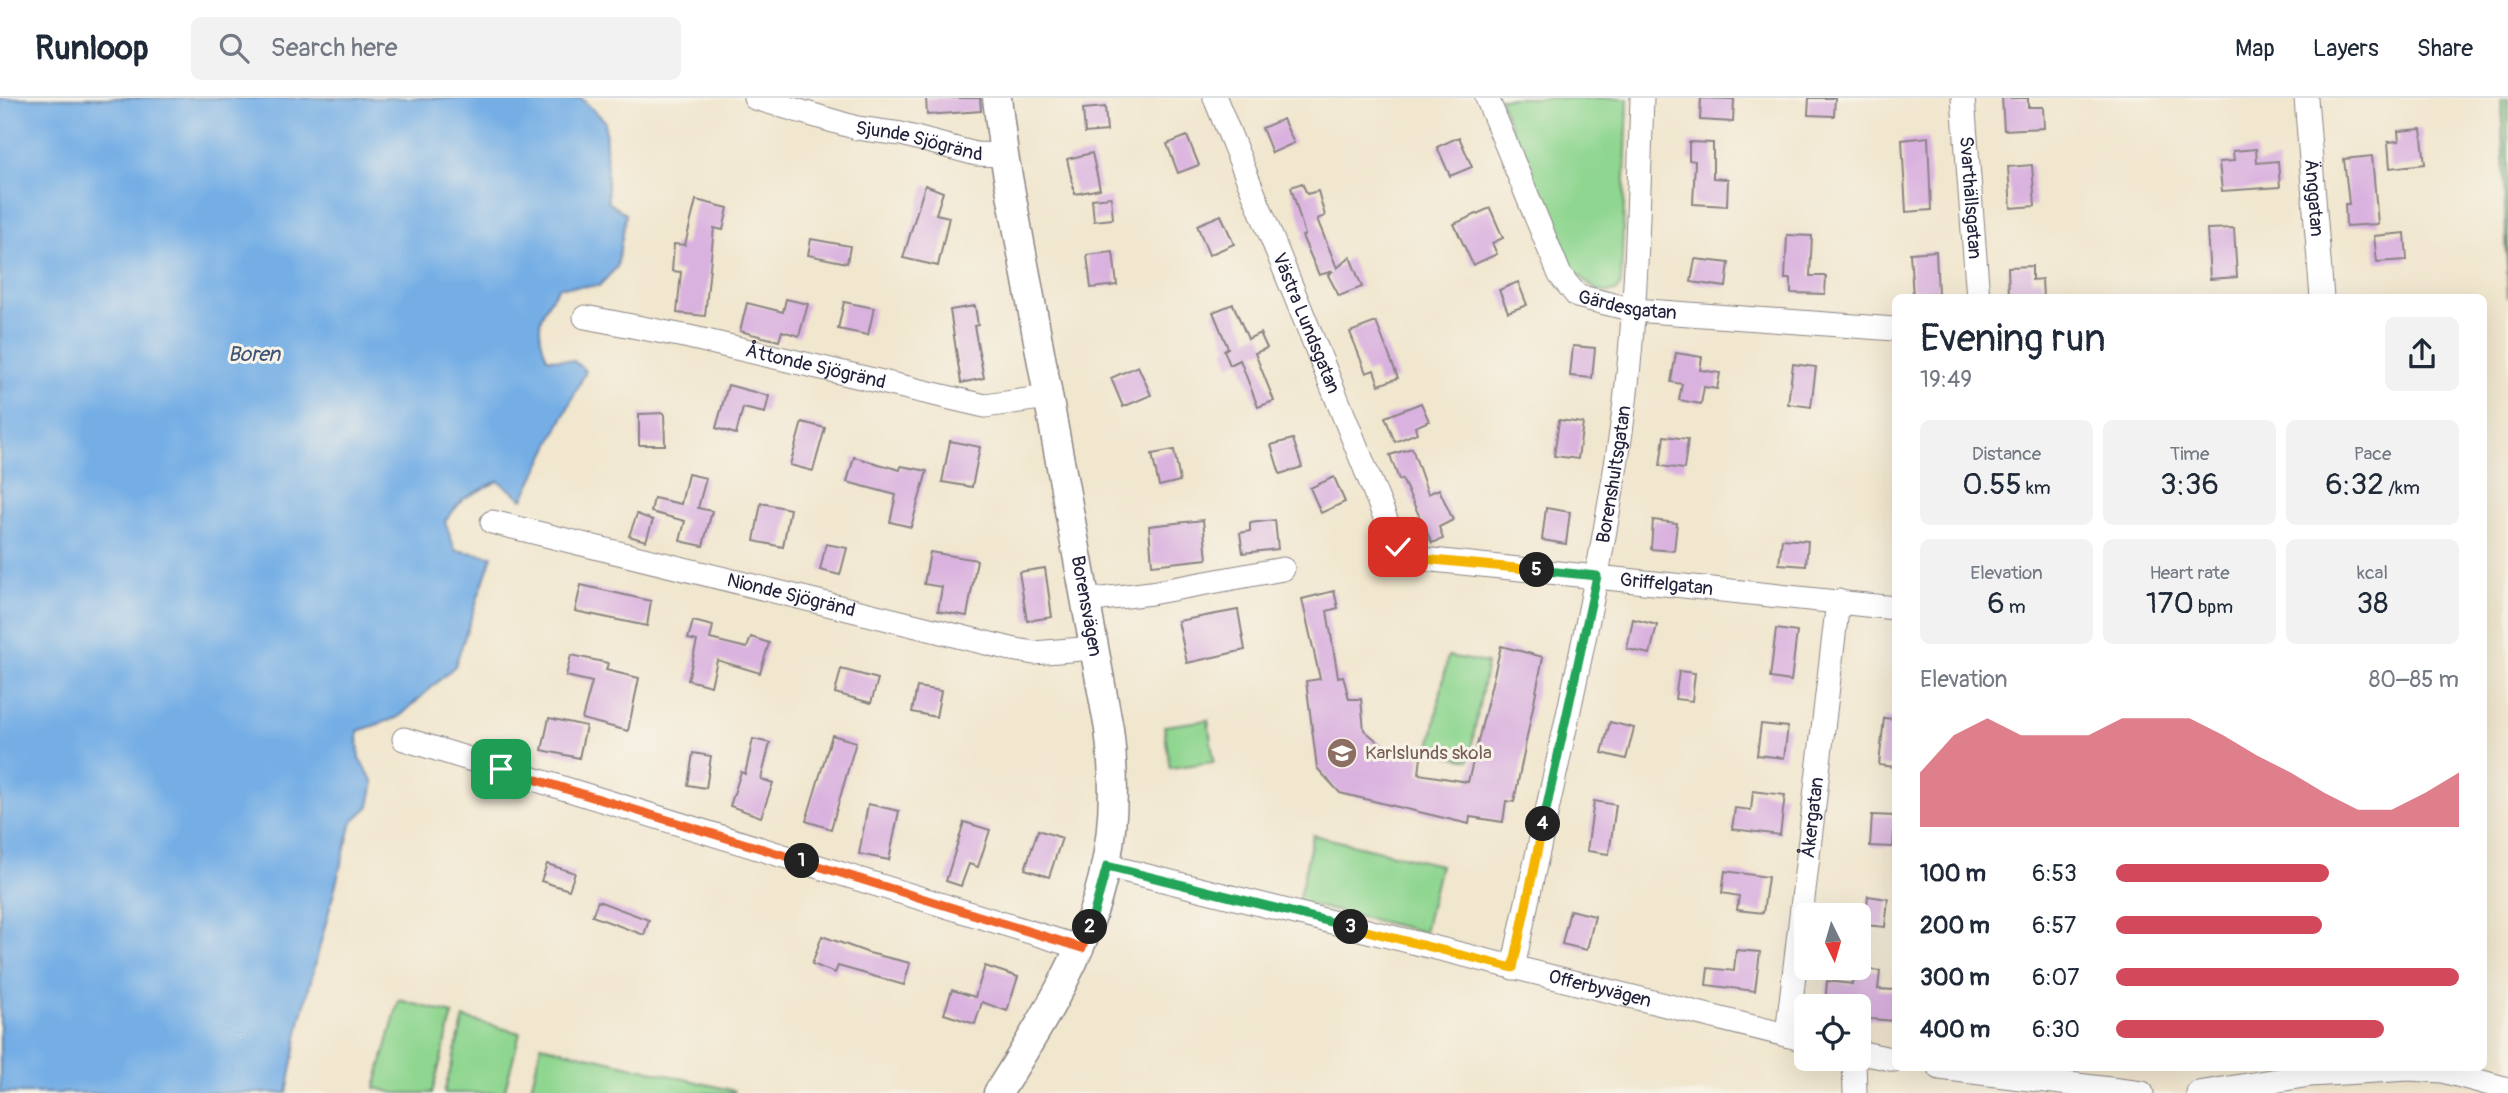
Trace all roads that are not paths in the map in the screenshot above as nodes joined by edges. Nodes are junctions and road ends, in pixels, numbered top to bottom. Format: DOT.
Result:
graph roads {
  1 [pos="755,98"];
  2 [pos="997,98"];
  3 [pos="1215,98"];
  4 [pos="1487,98"];
  5 [pos="1642,98"];
  6 [pos="1963,98"];
  7 [pos="2306,98"];
  8 [pos="1004,155"];
  9 [pos="1978,294"];
  10 [pos="2322,294"];
  11 [pos="1634,310"];
  12 [pos="585,317"];
  13 [pos="1892,329"];
  14 [pos="1048,397"];
  15 [pos="492,522"];
  16 [pos="1398,547"];
  17 [pos="1283,569"];
  18 [pos="1597,576"];
  19 [pos="1086,601"];
  20 [pos="1838,601"];
  21 [pos="1892,608"];
  22 [pos="1094,648"];
  23 [pos="404,739"];
  24 [pos="1107,866"];
  25 [pos="1082,948"];
  26 [pos="1513,968"];
  27 [pos="1801,994"];
  28 [pos="1794,1036"];
  29 [pos="1871,1055"];
  30 [pos="1892,1059"];
  31 [pos="1854,1071"];
  32 [pos="1989,1071"];
  33 [pos="2371,1071"];
  34 [pos="2422,1071"];
  35 [pos="2038,1074"];
  36 [pos="2309,1084"];
  37 [pos="2508,1090"];
  38 [pos="998,1093"];
  39 [pos="1855,1093"];
  40 [pos="2142,1093"];
  41 [pos="2198,1093"];
  42 [pos="2207,1093"];
  1 -- 8 [label="street, Sjunde Sjögränd"];
  2 -- 8 [label="street, Borensvägen"];
  3 -- 16 [label="street, Västra Lundsgatan"];
  4 -- 11 [label="street, Gärdesgatan"];
  5 -- 11 [label="street, Borenshultsgatan"];
  6 -- 9 [label="street, Svarthällsgatan"];
  7 -- 10 [label="street, Änggatan"];
  8 -- 14 [label="street, Borensvägen"];
  11 -- 13 [label="street, Gärdesgatan"];
  11 -- 18 [label="street, Borenshultsgatan"];
  12 -- 14 [label="street, Åttonde Sjögränd"];
  14 -- 19 [label="street, Borensvägen"];
  15 -- 22 [label="street, Nionde Sjögränd"];
  16 -- 18 [label="street, Griffelgatan"];
  17 -- 19 [label="street"];
  18 -- 20 [label="street, Griffelgatan"];
  18 -- 26 [label="street, Borenshultsgatan"];
  19 -- 22 [label="street, Borensvägen"];
  20 -- 21 [label="street, Griffelgatan"];
  20 -- 27 [label="street, Åkergatan"];
  22 -- 24 [label="street, Borensvägen"];
  23 -- 25 [label="street"];
  24 -- 25 [label="street, Borensvägen"];
  24 -- 26 [label="street, Offerbyvägen"];
  25 -- 38 [label="street, Borensvägen"];
  26 -- 28 [label="street, Offerbyvägen"];
  29 -- 30 [label="street"];
  31 -- 39 [label="street"];
  32 -- 35 [label="street"];
  33 -- 36 [label="street"];
  34 -- 37 [label="street"];
  35 -- 40 [label="street"];
  36 -- 42 [label="street"];
  41 -- 42 [label="street"];
}
